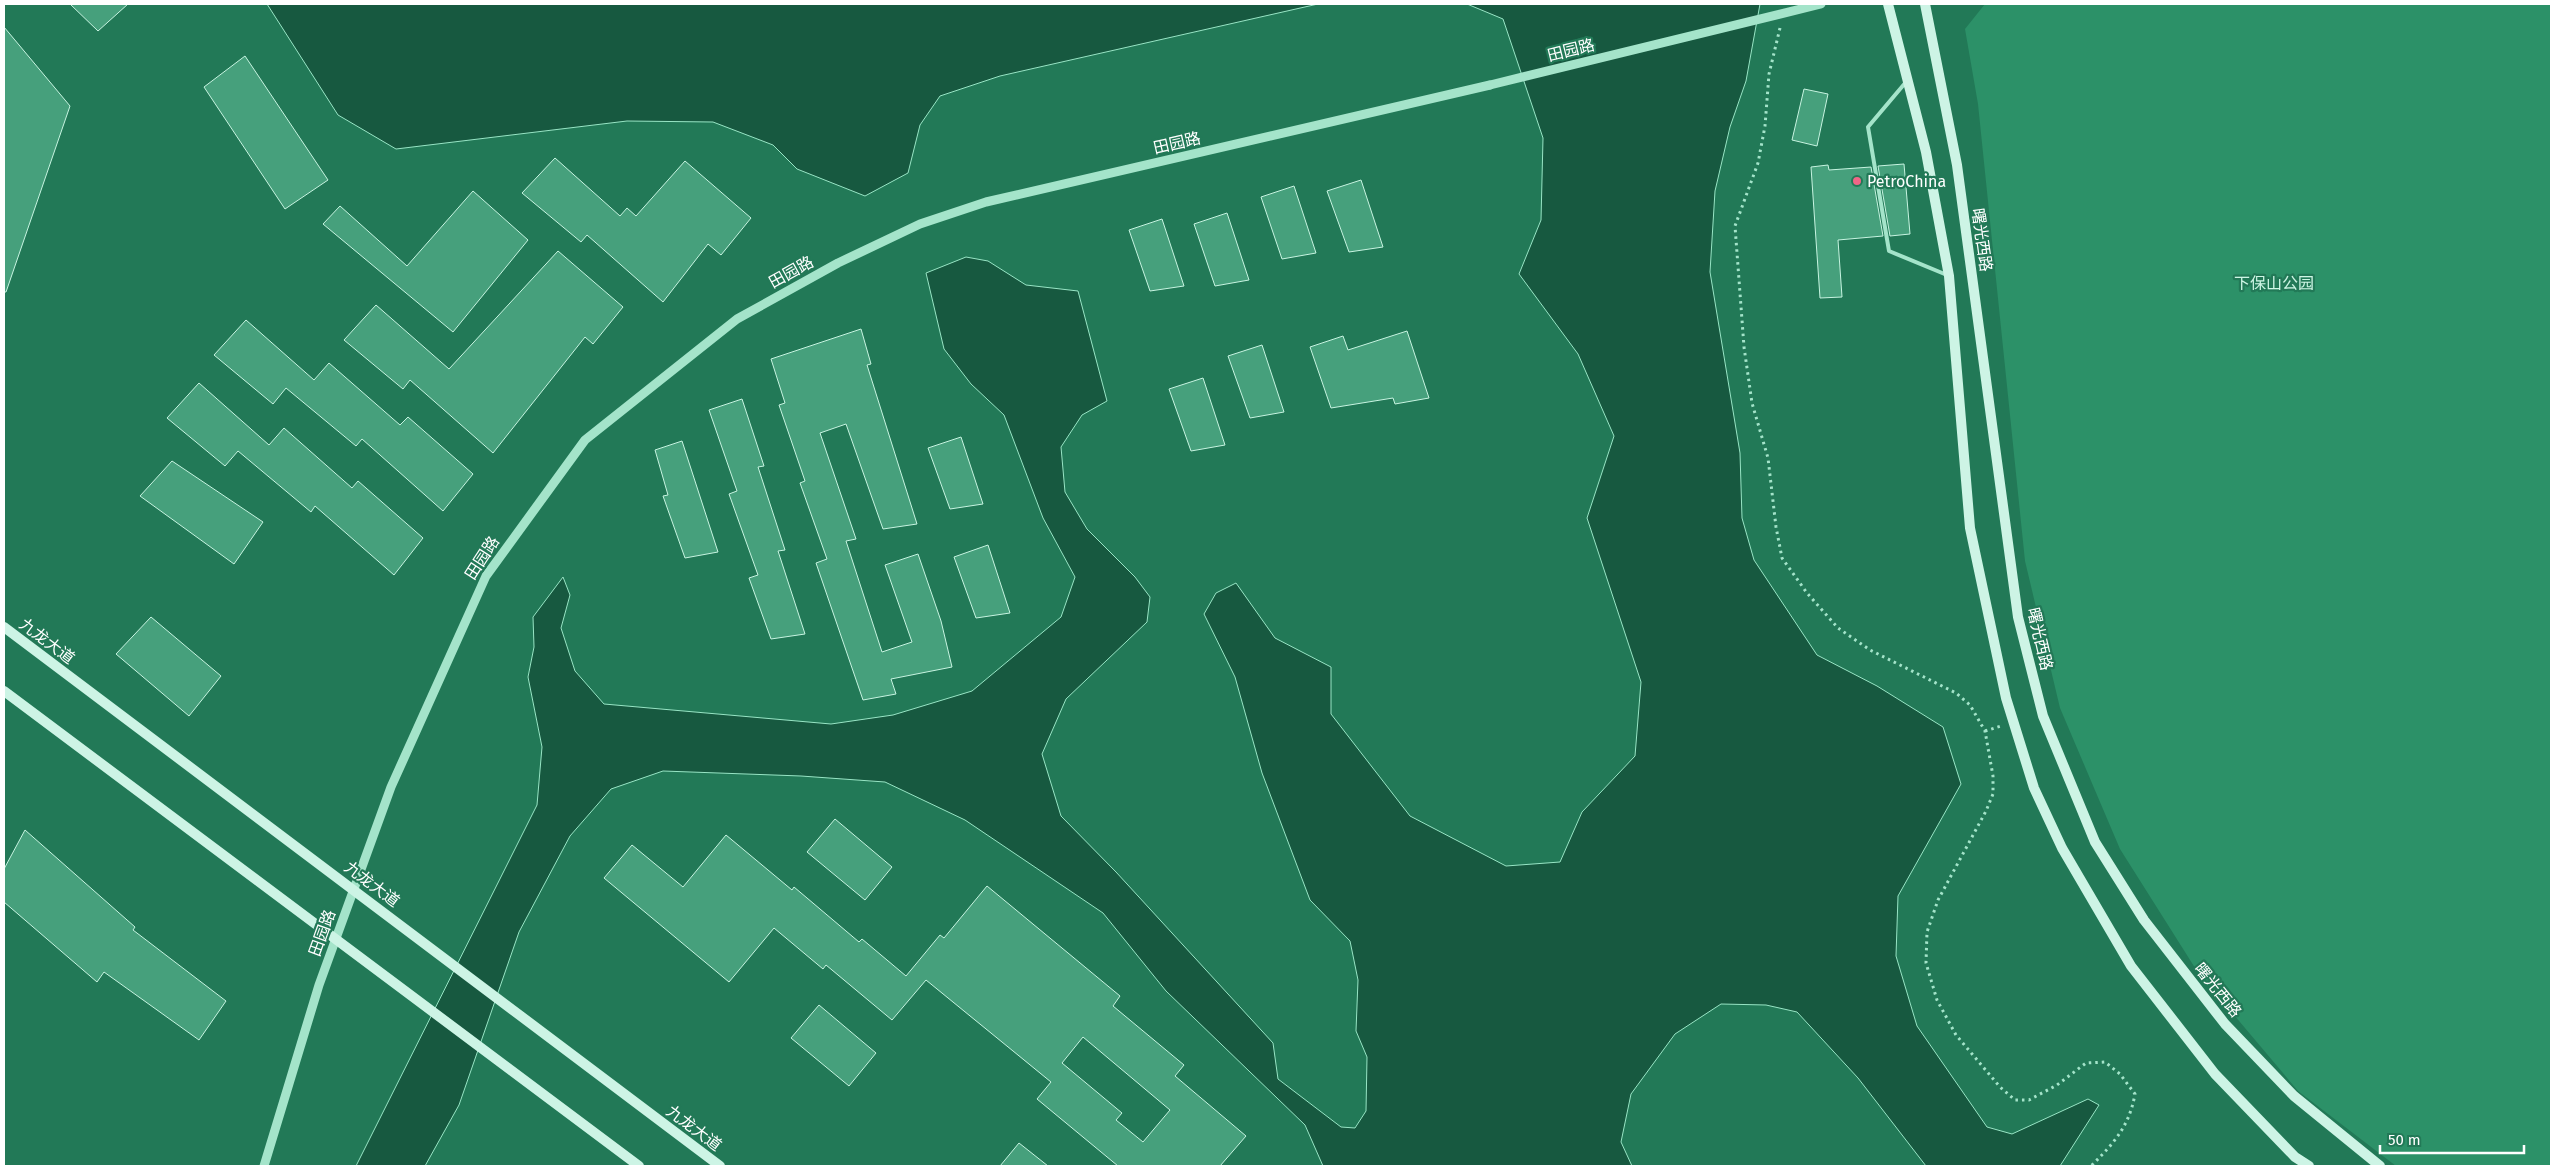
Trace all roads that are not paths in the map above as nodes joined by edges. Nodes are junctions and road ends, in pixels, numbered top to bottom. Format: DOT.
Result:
graph roads {
  1 [pos="1821,4"];
  2 [pos="1888,4"];
  3 [pos="1925,4"];
  4 [pos="1908,80"];
  5 [pos="1949,276"];
  6 [pos="4,627"];
  7 [pos="4,691"];
  8 [pos="354,889"];
  9 [pos="336,938"];
  10 [pos="264,1166"];
  11 [pos="638,1166"];
  12 [pos="720,1166"];
  13 [pos="2309,1166"];
  14 [pos="2380,1166"];
  1 -- 8 [label="street, 田园路, bridge"];
  2 -- 4 [label="main road"];
  3 -- 14 [label="main road, 曙光西路"];
  4 -- 5 [label="main road"];
  4 -- 5 [label="lane"];
  5 -- 13 [label="main road"];
  6 -- 8 [label="main road, 九龙大道"];
  7 -- 9 [label="main road"];
  8 -- 9 [label="street, 田园路"];
  8 -- 12 [label="main road, 九龙大道"];
  9 -- 10 [label="street, 田园路"];
  9 -- 11 [label="main road"];
}
